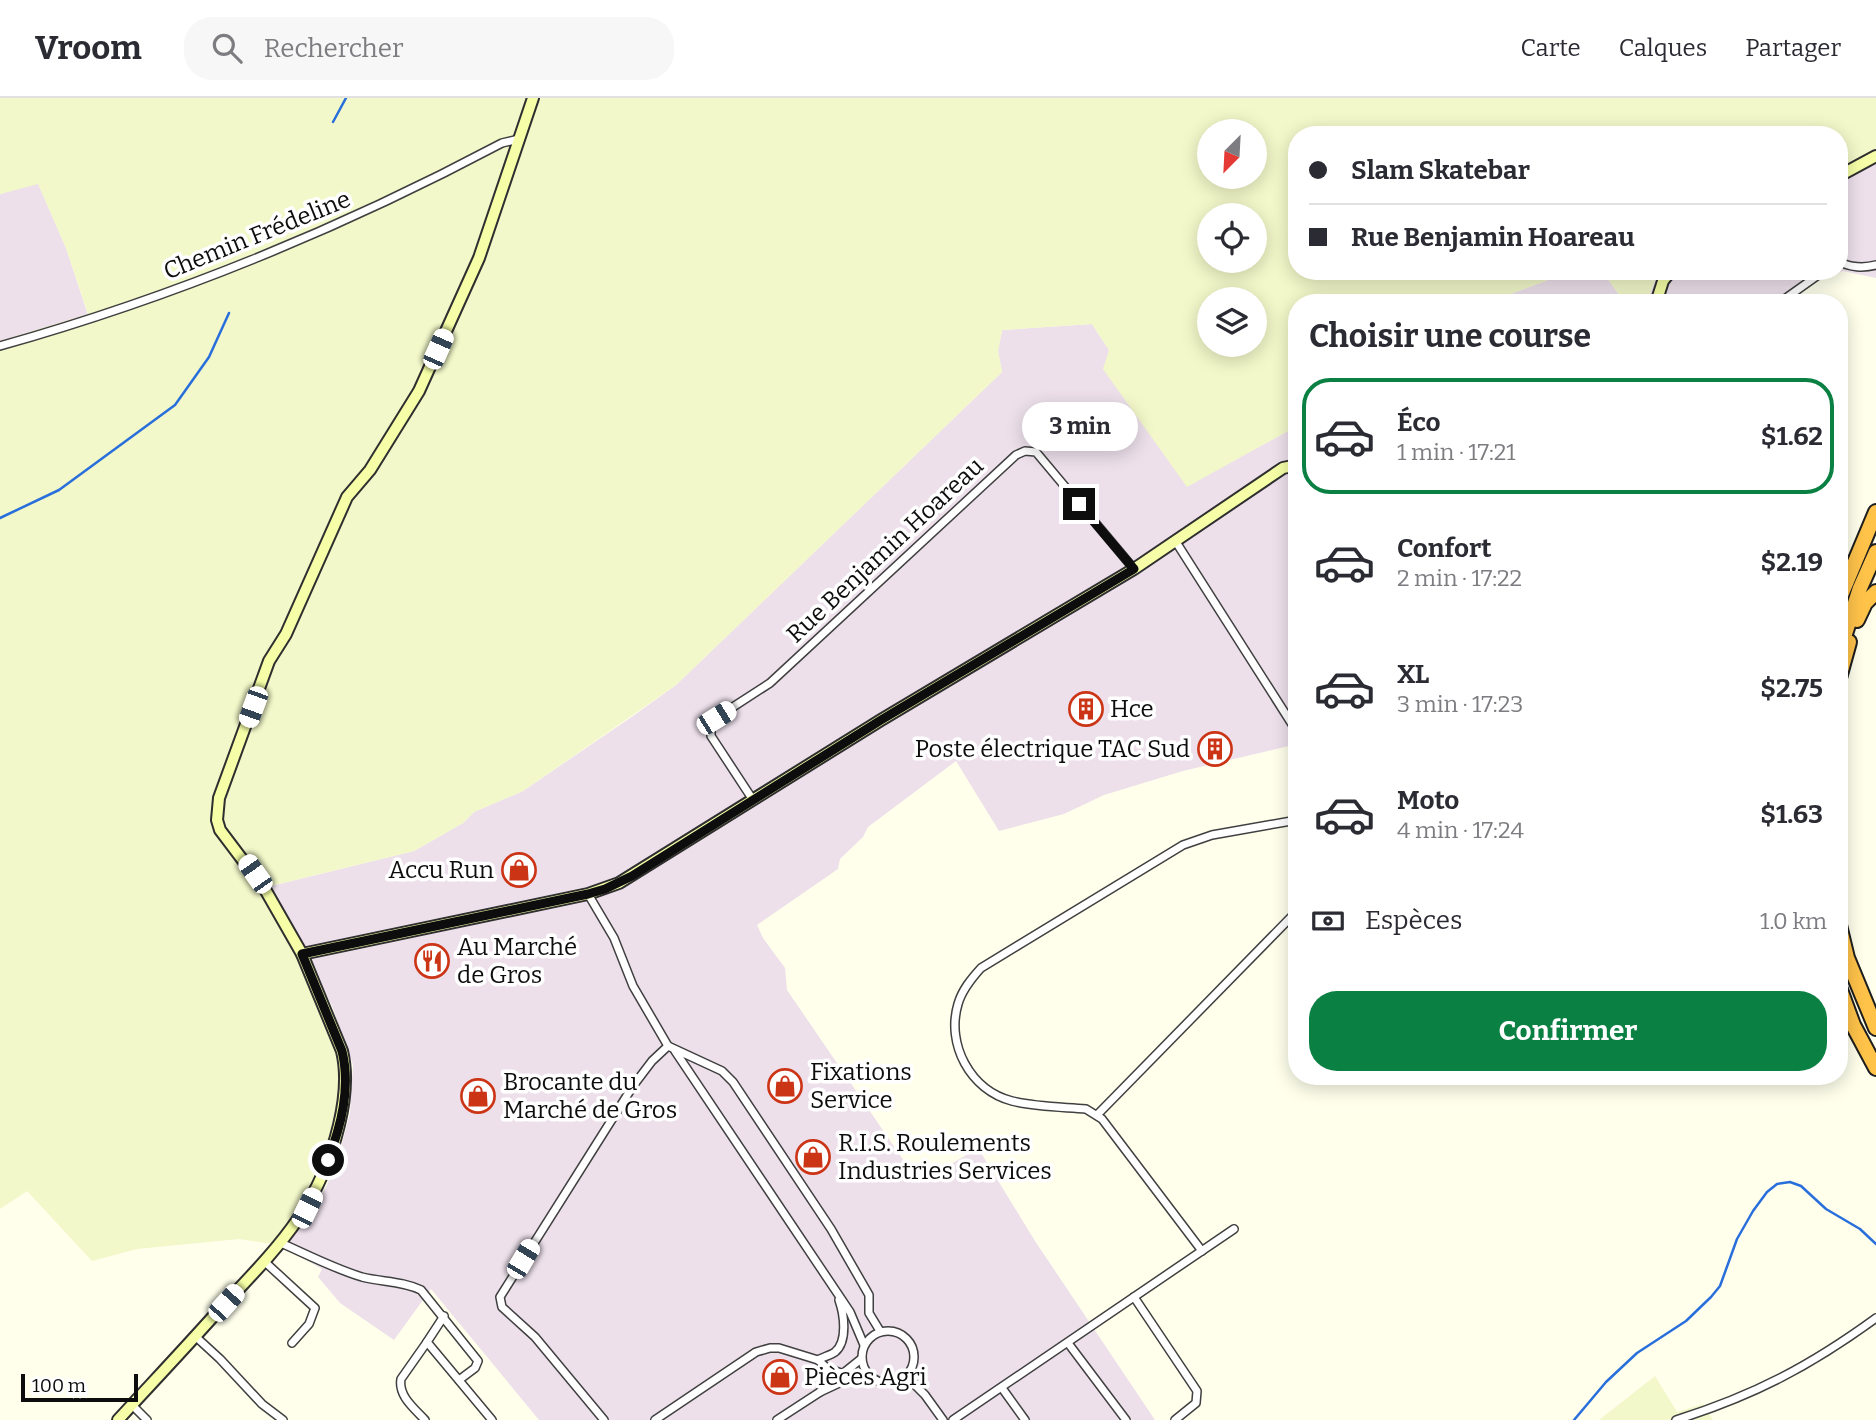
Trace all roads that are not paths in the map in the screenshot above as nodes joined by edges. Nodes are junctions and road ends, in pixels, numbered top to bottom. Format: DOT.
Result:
graph roads {
  1 [pos="533,98"];
  2 [pos="519,139"];
  3 [pos="1876,156"];
  4 [pos="1848,171"];
  5 [pos="1848,265"];
  6 [pos="1876,265"];
  7 [pos="1811,280"];
  8 [pos="1792,294"];
  9 [pos="0,346"];
  10 [pos="1288,467"];
  11 [pos="1876,512"];
  12 [pos="1176,542"];
  13 [pos="1876,552"];
  14 [pos="1134,569"];
  15 [pos="1848,579"];
  16 [pos="1876,592"];
  17 [pos="1848,625"];
  18 [pos="1848,646"];
  19 [pos="1288,718"];
  20 [pos="753,800"];
  21 [pos="1288,822"];
  22 [pos="588,894"];
  23 [pos="1288,920"];
  24 [pos="302,954"];
  25 [pos="1848,960"];
  26 [pos="1848,1012"];
  27 [pos="1876,1028"];
  28 [pos="671,1048"];
  29 [pos="1876,1068"];
  30 [pos="1097,1115"];
  31 [pos="1234,1230"];
  32 [pos="281,1243"];
  33 [pos="1202,1251"];
  34 [pos="265,1262"];
  35 [pos="837,1295"];
  36 [pos="1135,1297"];
  37 [pos="444,1316"];
  38 [pos="1876,1318"];
  39 [pos="880,1331"];
  40 [pos="195,1336"];
  41 [pos="428,1342"];
  42 [pos="292,1343"];
  43 [pos="1068,1343"];
  44 [pos="864,1345"];
  45 [pos="861,1359"];
  46 [pos="818,1360"];
  47 [pos="841,1373"];
  48 [pos="869,1376"];
  49 [pos="906,1376"];
  50 [pos="459,1380"];
  51 [pos="1002,1388"];
  52 [pos="820,1392"];
  53 [pos="132,1405"];
  54 [pos="1703,1411"];
  55 [pos="118,1420"];
  56 [pos="147,1420"];
  57 [pos="283,1420"];
  58 [pos="425,1420"];
  59 [pos="492,1420"];
  60 [pos="604,1420"];
  61 [pos="654,1420"];
  62 [pos="777,1420"];
  63 [pos="943,1420"];
  64 [pos="953,1420"];
  65 [pos="1025,1420"];
  66 [pos="1126,1420"];
  67 [pos="1175,1420"];
  68 [pos="1676,1420"];
  69 [pos="1709,1420"];
  1 -- 2 [label="street"];
  2 -- 9 [label="street, Chemin Frédeline"];
  2 -- 24 [label="street"];
  3 -- 4 [label="street"];
  5 -- 6 [label="street"];
  7 -- 8 [label="street"];
  10 -- 12 [label="street"];
  11 -- 15 [label="highway"];
  12 -- 14 [label="street"];
  12 -- 19 [label="street"];
  13 -- 17 [label="highway"];
  14 -- 20 [label="street"];
  14 -- 20 [label="street, Rue Benjamin Hoareau"];
  16 -- 18 [label="highway"];
  20 -- 22 [label="street"];
  21 -- 30 [label="street"];
  22 -- 24 [label="street"];
  22 -- 28 [label="street"];
  23 -- 30 [label="street"];
  24 -- 32 [label="street"];
  25 -- 27 [label="highway"];
  26 -- 29 [label="highway"];
  28 -- 35 [label="street"];
  28 -- 39 [label="street"];
  28 -- 60 [label="street"];
  30 -- 33 [label="street"];
  31 -- 33 [label="street"];
  32 -- 34 [label="street"];
  32 -- 37 [label="street"];
  33 -- 36 [label="street"];
  34 -- 40 [label="street"];
  34 -- 42 [label="street"];
  35 -- 44 [label="street"];
  35 -- 46 [label="street"];
  36 -- 43 [label="street"];
  36 -- 67 [label="street"];
  37 -- 41 [label="street"];
  37 -- 50 [label="street"];
  38 -- 54 [label="street"];
  39 -- 44 [label="street"];
  39 -- 49 [label="street"];
  40 -- 53 [label="street"];
  40 -- 57 [label="street"];
  41 -- 50 [label="street"];
  41 -- 58 [label="street"];
  43 -- 51 [label="street"];
  43 -- 66 [label="street"];
  44 -- 45 [label="street"];
  45 -- 47 [label="street"];
  45 -- 48 [label="street"];
  46 -- 47 [label="street"];
  46 -- 61 [label="street"];
  47 -- 52 [label="street"];
  48 -- 49 [label="street"];
  48 -- 52 [label="street"];
  49 -- 63 [label="street"];
  50 -- 59 [label="street"];
  51 -- 64 [label="street"];
  51 -- 65 [label="street"];
  52 -- 62 [label="street"];
  53 -- 55 [label="street"];
  53 -- 56 [label="street"];
  54 -- 68 [label="street"];
  54 -- 69 [label="street"];
}
